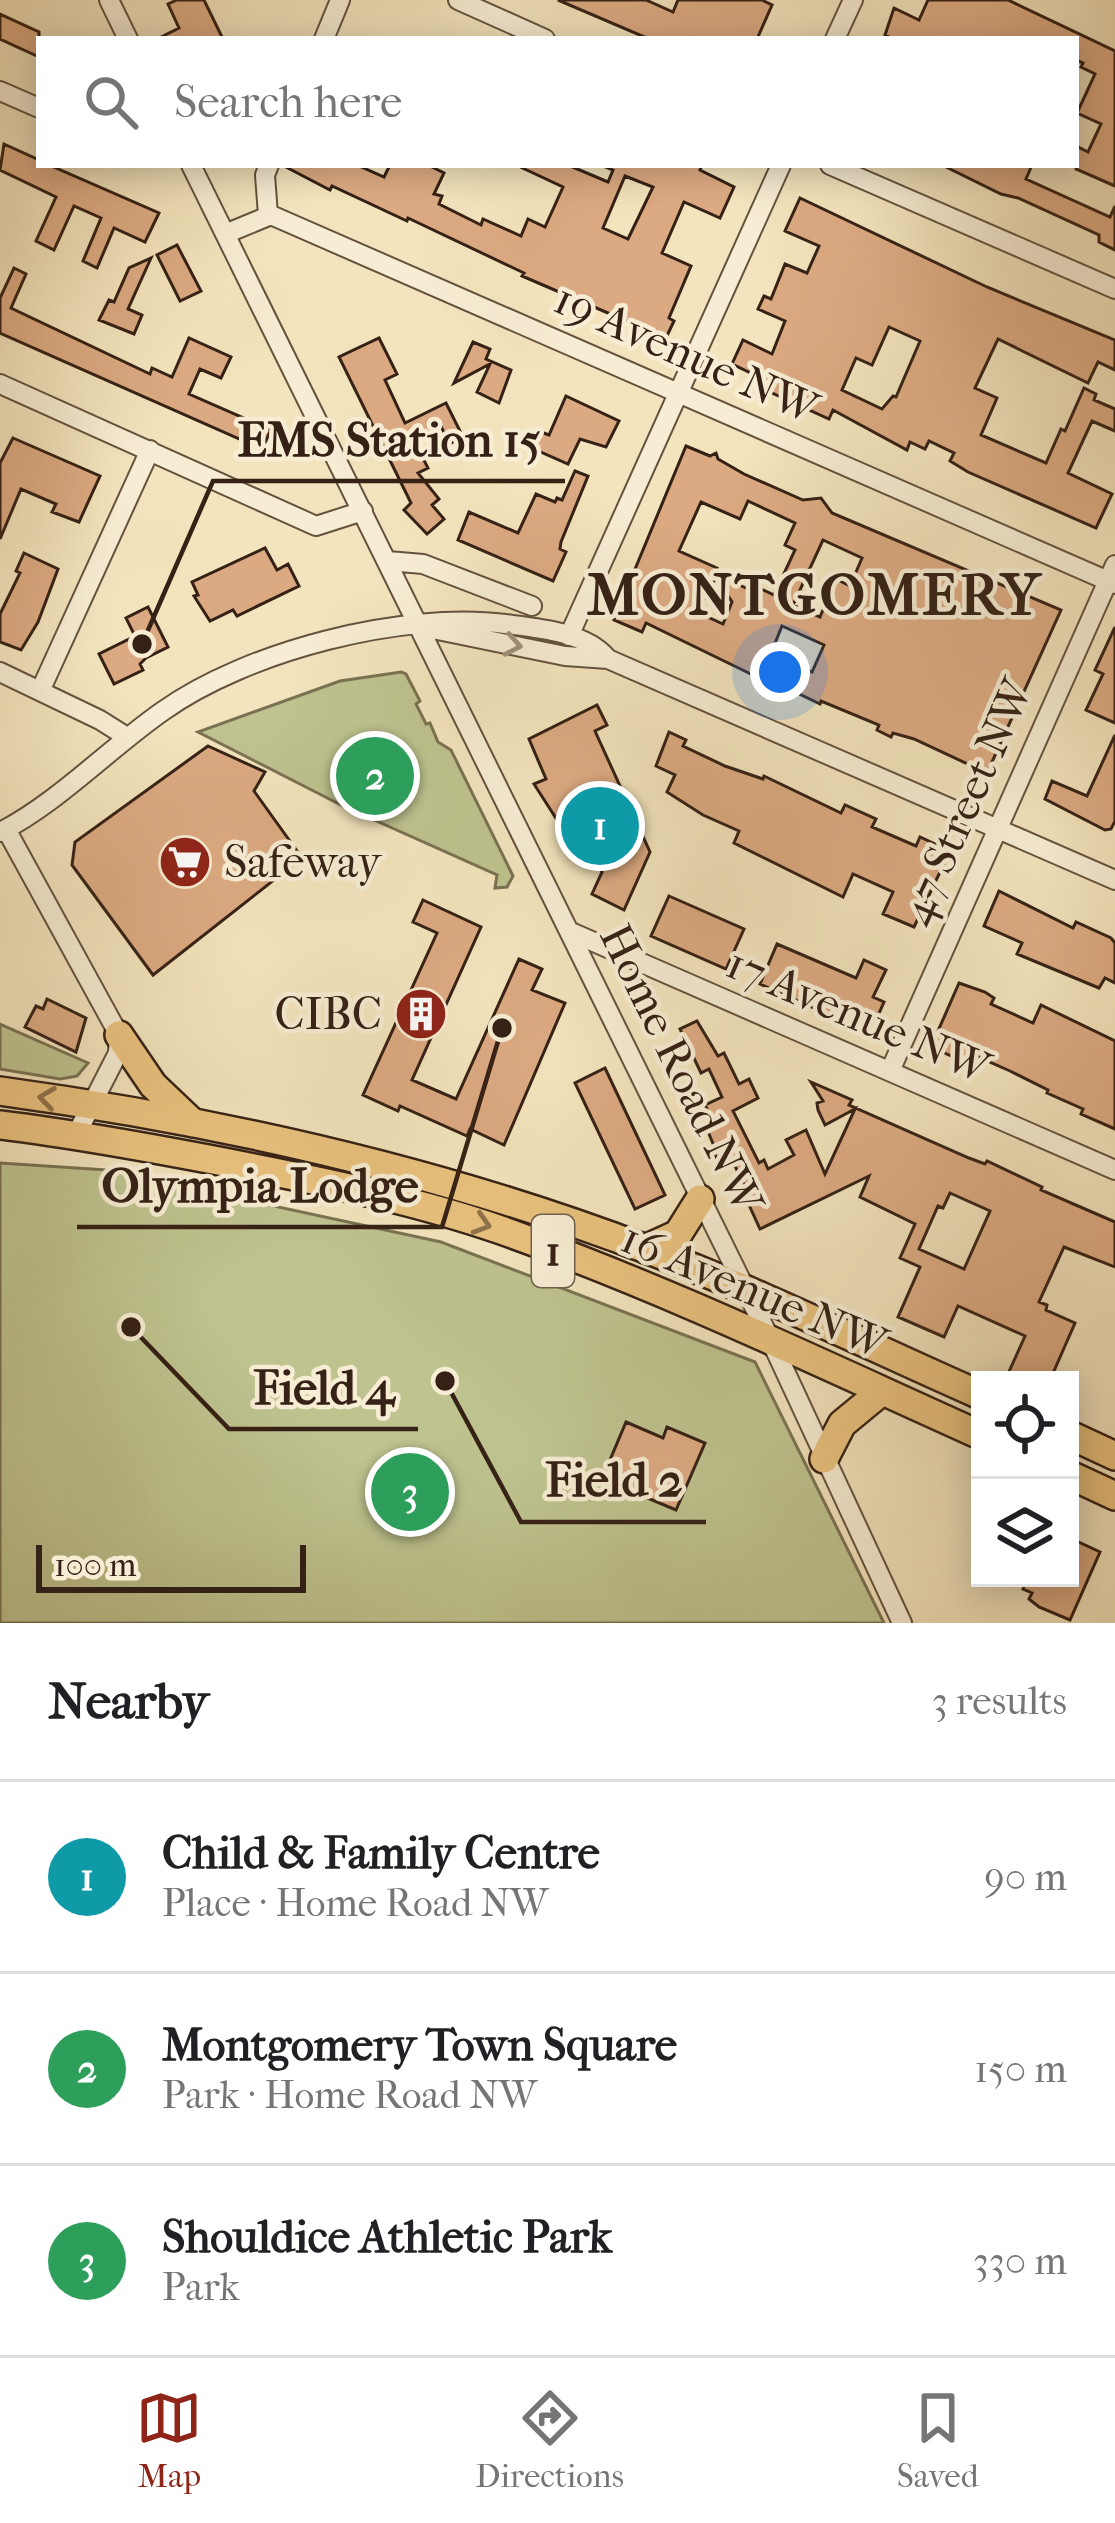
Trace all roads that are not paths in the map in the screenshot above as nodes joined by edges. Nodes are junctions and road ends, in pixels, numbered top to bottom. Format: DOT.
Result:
graph roads {
  1 [pos="109,0"];
  2 [pos="340,0"];
  3 [pos="458,0"];
  4 [pos="853,0"];
  5 [pos="127,36"];
  6 [pos="325,36"];
  7 [pos="538,36"];
  8 [pos="837,36"];
  9 [pos="0,91"];
  10 [pos="36,107"];
  11 [pos="192,168"];
  12 [pos="268,168"];
  13 [pos="780,168"];
  14 [pos="837,168"];
  15 [pos="268,214"];
  16 [pos="225,234"];
  17 [pos="1115,290"];
  18 [pos="0,383"];
  19 [pos="679,393"];
  20 [pos="150,449"];
  21 [pos="363,511"];
  22 [pos="388,561"];
  23 [pos="1113,576"];
  24 [pos="532,607"];
  25 [pos="418,626"];
  26 [pos="569,636"];
  27 [pos="608,659"];
  28 [pos="0,672"];
  29 [pos="40,689"];
  30 [pos="127,737"];
  31 [pos="997,826"];
  32 [pos="3,830"];
  33 [pos="1115,880"];
  34 [pos="571,932"];
  35 [pos="118,1035"];
  36 [pos="890,1071"];
  37 [pos="0,1091"];
  38 [pos="94,1105"];
  39 [pos="193,1124"];
  40 [pos="0,1125"];
  41 [pos="76,1135"];
  42 [pos="1115,1171"];
  43 [pos="700,1198"];
  44 [pos="645,1249"];
  45 [pos="746,1292"];
  46 [pos="770,1339"];
  47 [pos="882,1391"];
  48 [pos="971,1392"];
  49 [pos="971,1431"];
  50 [pos="1079,1440"];
  51 [pos="1115,1456"];
  52 [pos="824,1459"];
  53 [pos="1079,1479"];
  54 [pos="1115,1496"];
  55 [pos="902,1623"];
  1 -- 5 [label="street"];
  2 -- 6 [label="street"];
  3 -- 7 [label="street"];
  4 -- 8 [label="street"];
  9 -- 10 [label="street"];
  11 -- 16 [label="street, Home Road NW"];
  12 -- 15 [label="street"];
  13 -- 19 [label="street"];
  14 -- 17 [label="street"];
  15 -- 16 [label="street"];
  15 -- 19 [label="street, 19 Avenue NW"];
  16 -- 21 [label="street, Home Road NW"];
  18 -- 20 [label="street"];
  19 -- 23 [label="street, 19 Avenue NW"];
  19 -- 26 [label="street"];
  20 -- 21 [label="street"];
  20 -- 29 [label="street"];
  21 -- 22 [label="street, Home Road NW"];
  22 -- 24 [label="street"];
  22 -- 25 [label="street, Home Road NW"];
  23 -- 31 [label="street, 47 Street NW"];
  25 -- 26 [label="street"];
  25 -- 27 [label="street, one-way"];
  25 -- 30 [label="street"];
  25 -- 34 [label="street, Home Road NW"];
  26 -- 27 [label="street"];
  27 -- 31 [label="street"];
  28 -- 29 [label="street"];
  29 -- 30 [label="street"];
  30 -- 32 [label="street"];
  31 -- 33 [label="street"];
  31 -- 36 [label="street, 47 Street NW"];
  32 -- 35 [label="street"];
  34 -- 36 [label="street, 17 Avenue NW"];
  34 -- 43 [label="street, Home Road NW"];
  35 -- 38 [label="street"];
  35 -- 39 [label="highway"];
  36 -- 42 [label="street, 17 Avenue NW"];
  38 -- 37 [label="highway, 16 Avenue NW / 1, one-way"];
  38 -- 39 [label="highway, 16 Avenue NW / 1"];
  38 -- 41 [label="street"];
  39 -- 44 [label="highway, 16 Avenue NW / 1"];
  40 -- 41 [label="highway, 16 Avenue NW / 1"];
  41 -- 46 [label="highway, 16 Avenue NW / 1, one-way"];
  43 -- 44 [label="highway"];
  43 -- 45 [label="street, Home Road NW"];
  44 -- 45 [label="highway, 16 Avenue NW / 1"];
  45 -- 46 [label="street, Home Road NW"];
  45 -- 48 [label="highway, 16 Avenue NW / 1"];
  46 -- 47 [label="highway, 16 Avenue NW / 1"];
  46 -- 52 [label="street, Home Road NW"];
  47 -- 49 [label="highway, 16 Avenue NW / 1"];
  47 -- 52 [label="highway"];
  50 -- 51 [label="highway"];
  52 -- 55 [label="street, Home Road NW"];
  53 -- 54 [label="highway"];
}
